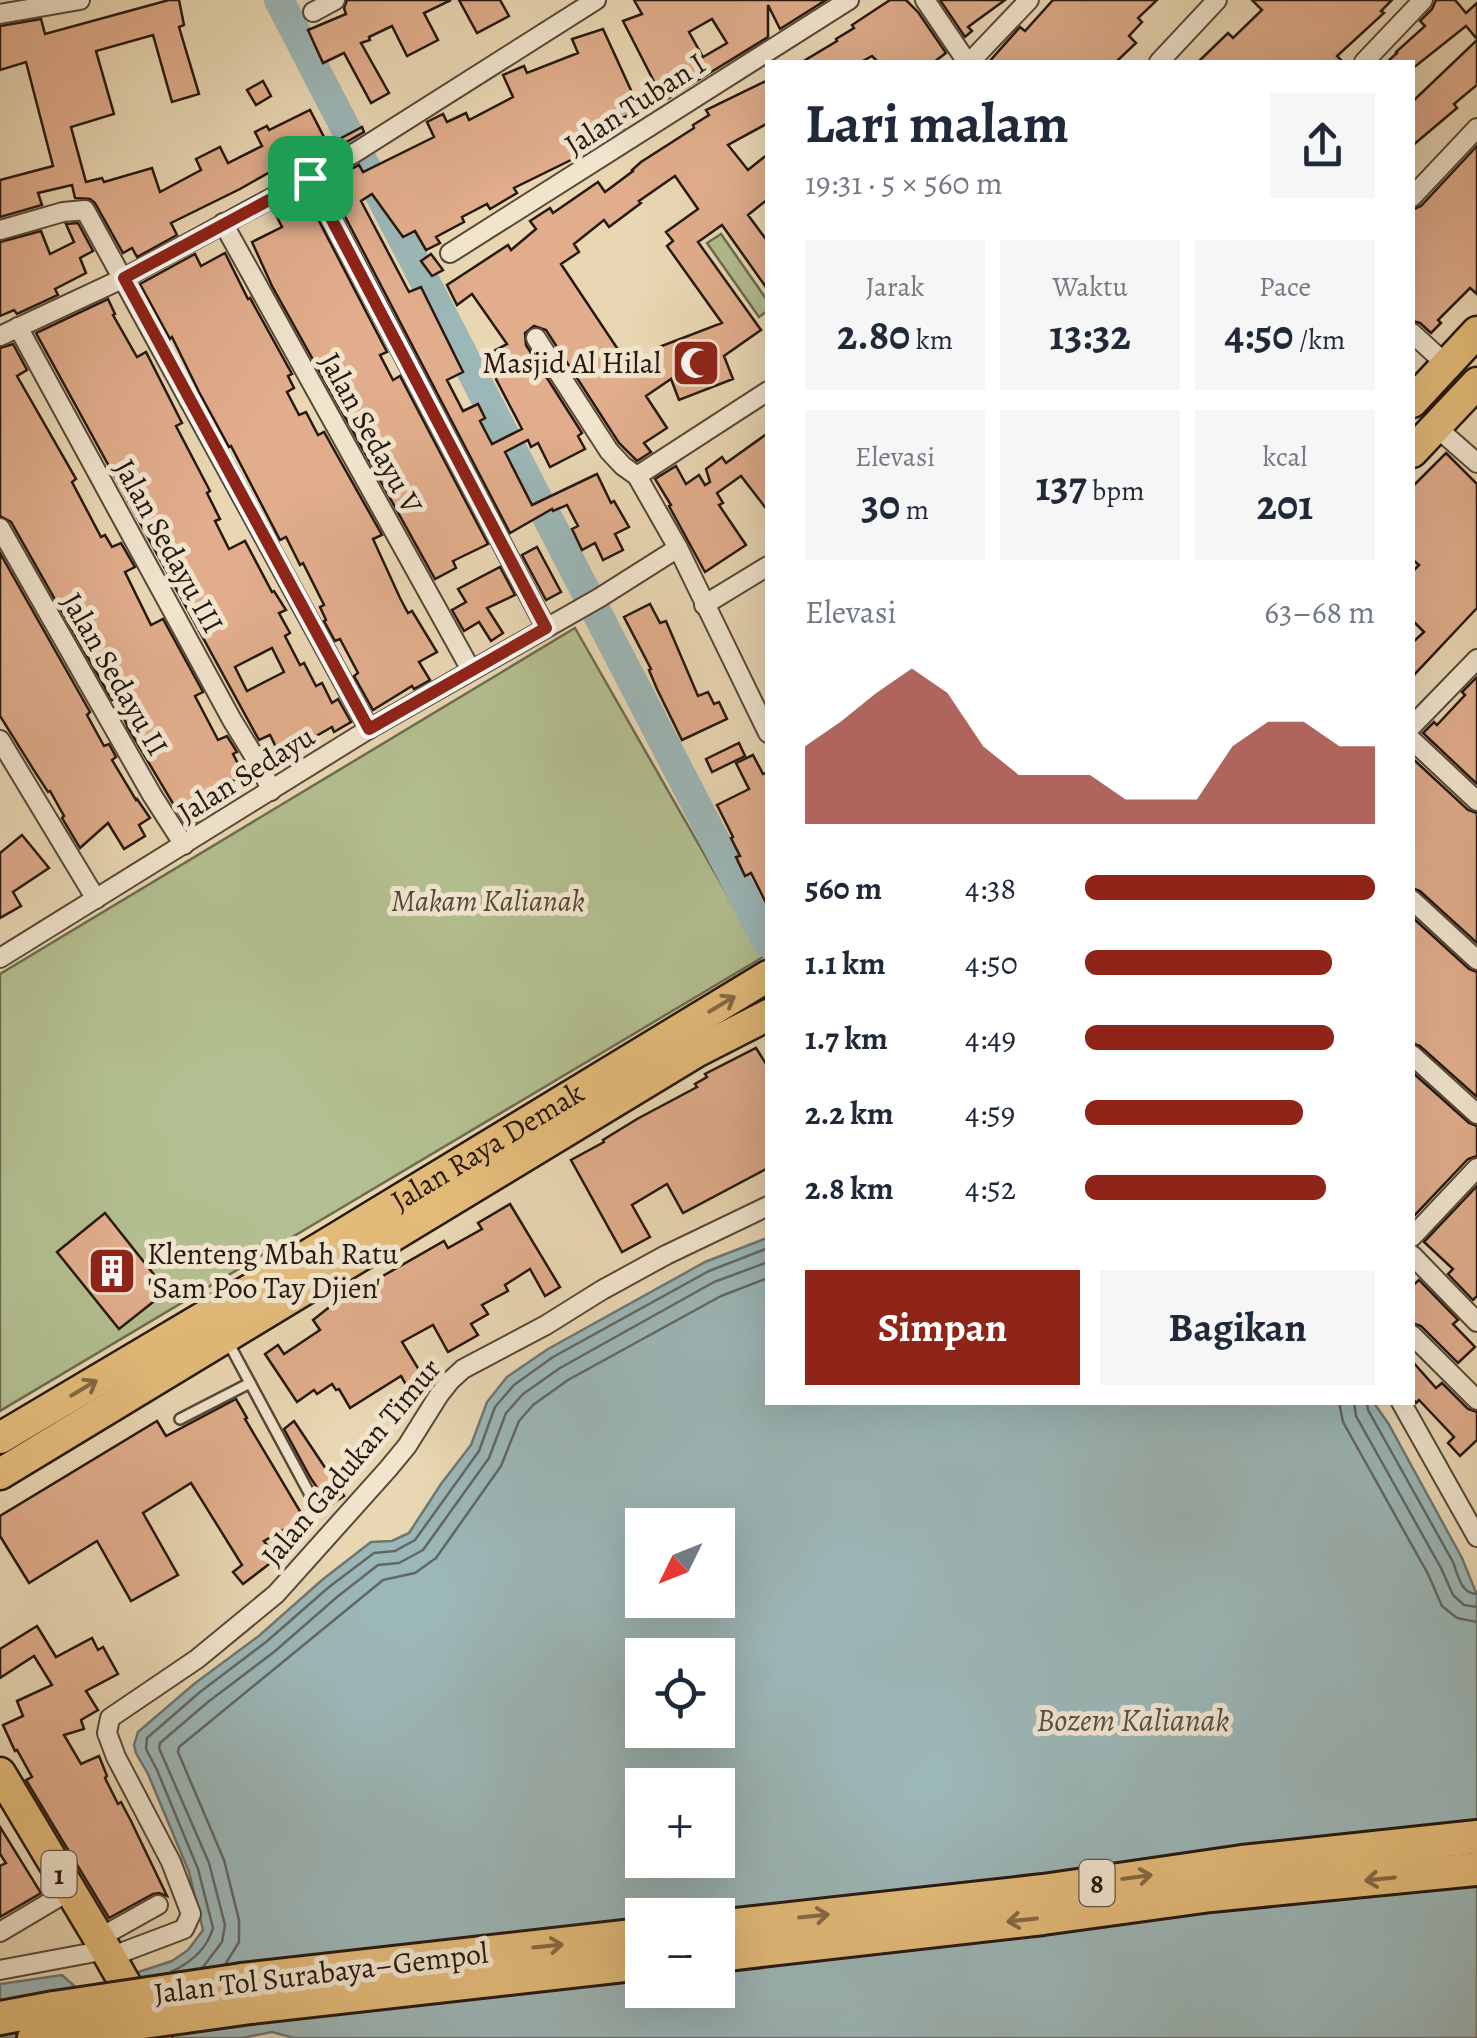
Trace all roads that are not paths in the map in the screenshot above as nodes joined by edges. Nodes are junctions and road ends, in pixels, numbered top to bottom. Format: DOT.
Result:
graph roads {
  1 [pos="80,0"];
  2 [pos="334,0"];
  3 [pos="596,0"];
  4 [pos="849,0"];
  5 [pos="925,0"];
  6 [pos="1028,0"];
  7 [pos="1217,0"];
  8 [pos="1423,0"];
  9 [pos="313,12"];
  10 [pos="0,14"];
  11 [pos="967,60"];
  12 [pos="970,60"];
  13 [pos="1161,60"];
  14 [pos="1366,60"];
  15 [pos="1477,128"];
  16 [pos="310,178"];
  17 [pos="1415,194"];
  18 [pos="223,223"];
  19 [pos="0,230"];
  20 [pos="450,253"];
  21 [pos="124,278"];
  22 [pos="18,327"];
  23 [pos="1477,332"];
  24 [pos="0,336"];
  25 [pos="1415,336"];
  26 [pos="536,338"];
  27 [pos="1447,365"];
  28 [pos="1477,383"];
  29 [pos="765,393"];
  30 [pos="1415,399"];
  31 [pos="1436,428"];
  32 [pos="1415,449"];
  33 [pos="1477,463"];
  34 [pos="637,476"];
  35 [pos="0,528"];
  36 [pos="678,548"];
  37 [pos="765,568"];
  38 [pos="704,605"];
  39 [pos="546,628"];
  40 [pos="1477,659"];
  41 [pos="471,670"];
  42 [pos="765,721"];
  43 [pos="1415,723"];
  44 [pos="369,729"];
  45 [pos="0,740"];
  46 [pos="1415,743"];
  47 [pos="271,791"];
  48 [pos="1477,801"];
  49 [pos="184,845"];
  50 [pos="96,899"];
  51 [pos="1415,903"];
  52 [pos="0,958"];
  53 [pos="1477,960"];
  54 [pos="765,978"];
  55 [pos="765,1016"];
  56 [pos="664,1056"];
  57 [pos="1415,1057"];
  58 [pos="1477,1114"];
  59 [pos="1477,1168"];
  60 [pos="765,1207"];
  61 [pos="1415,1234"];
  62 [pos="1415,1258"];
  63 [pos="1477,1322"];
  64 [pos="226,1337"];
  65 [pos="1415,1338"];
  66 [pos="250,1383"];
  67 [pos="1477,1400"];
  68 [pos="1403,1405"];
  69 [pos="180,1419"];
  70 [pos="0,1438"];
  71 [pos="0,1474"];
  72 [pos="314,1502"];
  73 [pos="1477,1537"];
  74 [pos="1,1770"];
  75 [pos="1477,1837"];
  76 [pos="1477,1870"];
  77 [pos="70,1892"];
  78 [pos="158,1905"];
  79 [pos="735,1925"];
  80 [pos="0,1932"];
  81 [pos="625,1937"];
  82 [pos="735,1952"];
  83 [pos="108,1954"];
  84 [pos="625,1965"];
  85 [pos="1,1967"];
  86 [pos="0,2018"];
  87 [pos="34,2038"];
  88 [pos="156,2038"];
  1 -- 10 [label="street"];
  2 -- 9 [label="street"];
  3 -- 16 [label="street"];
  4 -- 20 [label="street, Jalan Tuban I"];
  5 -- 11 [label="street"];
  6 -- 12 [label="street"];
  7 -- 13 [label="street"];
  8 -- 14 [label="street"];
  15 -- 17 [label="street"];
  16 -- 18 [label="street"];
  16 -- 39 [label="street"];
  18 -- 21 [label="street"];
  18 -- 41 [label="street, Jalan Sedayu V"];
  19 -- 21 [label="street"];
  21 -- 22 [label="street"];
  21 -- 44 [label="street"];
  22 -- 24 [label="street"];
  22 -- 47 [label="street, Jalan Sedayu III"];
  23 -- 27 [label="highway"];
  25 -- 27 [label="street"];
  26 -- 34 [label="street"];
  27 -- 30 [label="highway"];
  28 -- 31 [label="highway"];
  29 -- 34 [label="street"];
  31 -- 32 [label="highway"];
  31 -- 33 [label="street"];
  34 -- 36 [label="street"];
  35 -- 49 [label="street, Jalan Sedayu II"];
  36 -- 38 [label="street"];
  36 -- 39 [label="street, Jalan Sedayu"];
  37 -- 38 [label="street"];
  38 -- 42 [label="street"];
  39 -- 41 [label="street, Jalan Sedayu"];
  40 -- 43 [label="street"];
  41 -- 44 [label="street, Jalan Sedayu"];
  44 -- 47 [label="street, Jalan Sedayu"];
  45 -- 50 [label="street"];
  46 -- 48 [label="street"];
  47 -- 49 [label="street, Jalan Sedayu"];
  49 -- 50 [label="street, Jalan Sedayu"];
  50 -- 52 [label="street, Jalan Sedayu"];
  51 -- 53 [label="street"];
  56 -- 54 [label="highway, Jalan Raya Demak, one-way"];
  55 -- 56 [label="highway, Jalan Raya Demak"];
  56 -- 64 [label="highway, Jalan Raya Demak"];
  70 -- 56 [label="highway, Jalan Raya Demak, one-way"];
  57 -- 58 [label="street"];
  59 -- 61 [label="street"];
  60 -- 83 [label="street, Jalan Gadukan Timur"];
  62 -- 63 [label="street"];
  64 -- 66 [label="lane"];
  64 -- 71 [label="highway, Jalan Raya Demak"];
  65 -- 67 [label="street"];
  66 -- 69 [label="lane"];
  66 -- 72 [label="lane"];
  68 -- 73 [label="street"];
  74 -- 77 [label="highway, 1"];
  79 -- 75 [label="highway, 8, one-way"];
  76 -- 82 [label="highway, 8, one-way"];
  77 -- 80 [label="street"];
  77 -- 83 [label="highway, 1"];
  78 -- 83 [label="street, Jalan Gadukan Timur"];
  86 -- 81 [label="highway, Jalan Tol Surabaya–Gempol, one-way, bridge"];
  83 -- 85 [label="street, Jalan Gadukan Timur"];
  83 -- 88 [label="highway, 1, bridge"];
  84 -- 87 [label="highway, Jalan Tol Surabaya–Gempol, bridge"];
}
